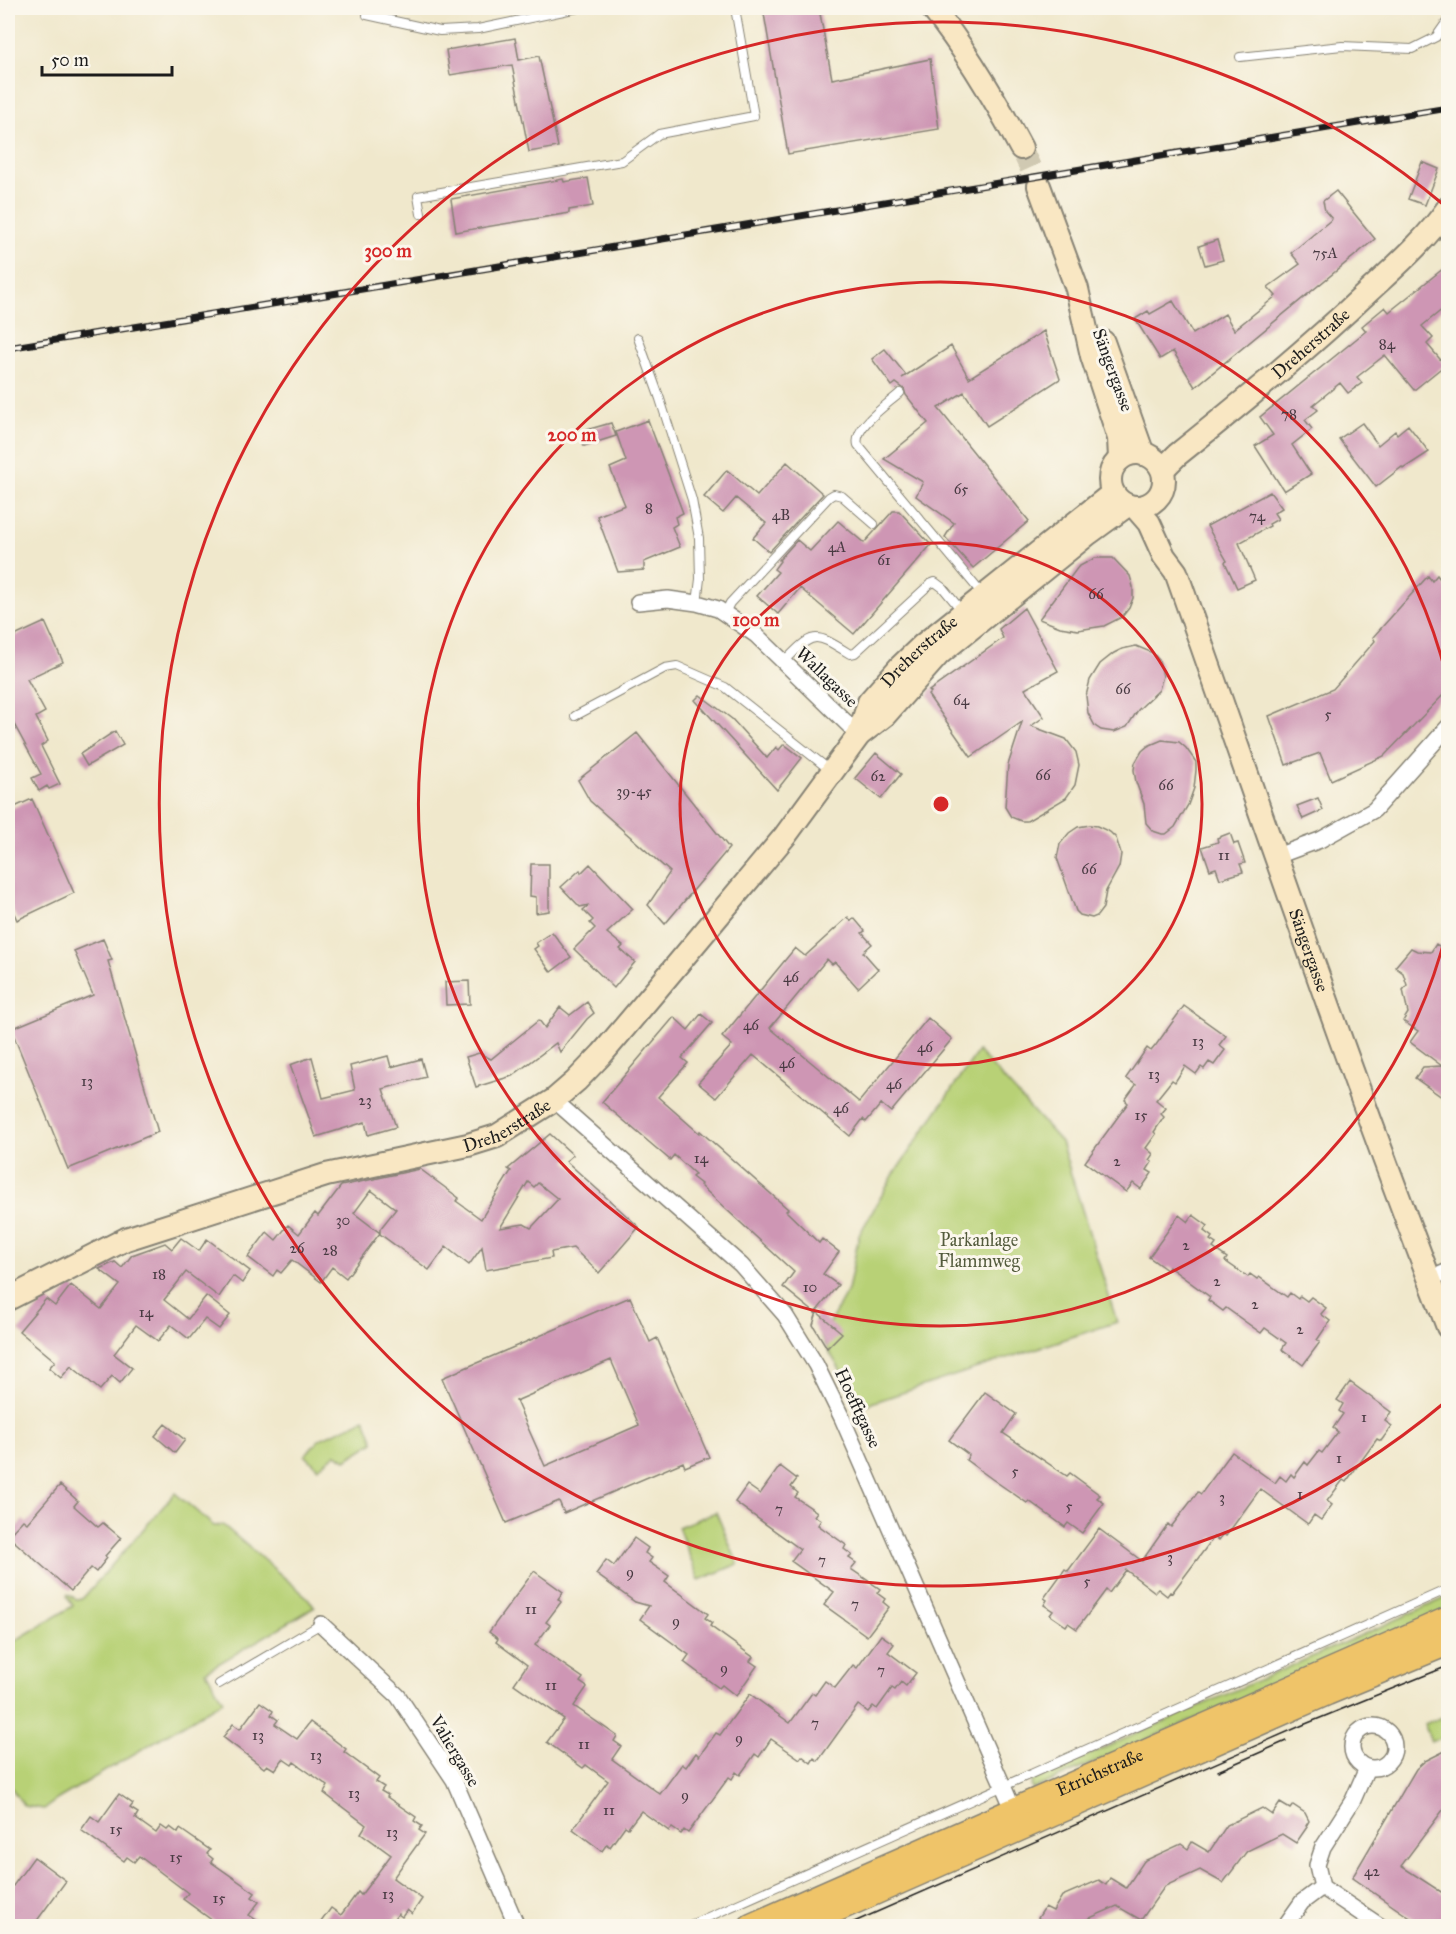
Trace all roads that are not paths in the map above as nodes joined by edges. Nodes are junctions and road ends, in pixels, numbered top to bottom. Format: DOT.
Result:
graph roads {
  1 [pos="578,8"];
  2 [pos="735,8"];
  3 [pos="932,8"];
  4 [pos="367,15"];
  5 [pos="1449,20"];
  6 [pos="1240,57"];
  7 [pos="1021,148"];
  8 [pos="1039,186"];
  9 [pos="1449,208"];
  10 [pos="421,214"];
  11 [pos="1077,289"];
  12 [pos="638,338"];
  13 [pos="900,393"];
  14 [pos="1143,454"];
  15 [pos="1120,459"];
  16 [pos="1163,469"];
  17 [pos="1161,496"];
  18 [pos="1125,502"];
  19 [pos="874,524"];
  20 [pos="1176,572"];
  21 [pos="984,596"];
  22 [pos="638,602"];
  23 [pos="697,603"];
  24 [pos="725,613"];
  25 [pos="964,613"];
  26 [pos="784,662"];
  27 [pos="575,716"];
  28 [pos="1449,727"];
  29 [pos="860,735"];
  30 [pos="832,772"];
  31 [pos="1276,856"];
  32 [pos="554,1100"];
  33 [pos="1439,1275"];
  34 [pos="8,1299"];
  35 [pos="1449,1327"];
  36 [pos="1449,1588"];
  37 [pos="1449,1619"];
  38 [pos="321,1624"];
  39 [pos="1449,1643"];
  40 [pos="219,1684"];
  41 [pos="1367,1768"];
  42 [pos="1004,1788"];
  43 [pos="1014,1811"];
  44 [pos="1322,1887"];
  45 [pos="517,1926"];
  46 [pos="688,1926"];
  47 [pos="751,1926"];
  48 [pos="799,1926"];
  49 [pos="1286,1926"];
  50 [pos="1380,1926"];
  1 -- 4 [label="lane"];
  2 -- 10 [label="lane"];
  3 -- 7 [label="street"];
  5 -- 6 [label="lane"];
  8 -- 11 [label="street, Sängergasse"];
  9 -- 16 [label="street, Dreherstraße"];
  11 -- 14 [label="street, Sängergasse"];
  11 -- 15 [label="street, Sängergasse"];
  12 -- 23 [label="lane"];
  13 -- 21 [label="lane"];
  14 -- 15 [label="street"];
  14 -- 16 [label="street"];
  15 -- 18 [label="street"];
  16 -- 17 [label="street"];
  17 -- 18 [label="street"];
  17 -- 20 [label="street, Sängergasse"];
  18 -- 20 [label="street, Sängergasse"];
  18 -- 21 [label="street, Dreherstraße"];
  18 -- 29 [label="street, Dreherstraße"];
  19 -- 24 [label="lane"];
  20 -- 31 [label="street, Sängergasse"];
  21 -- 25 [label="street, Dreherstraße"];
  22 -- 23 [label="street, Wallagasse"];
  23 -- 24 [label="street, Wallagasse"];
  24 -- 26 [label="street, Wallagasse"];
  25 -- 26 [label="lane"];
  25 -- 29 [label="street, Dreherstraße"];
  26 -- 29 [label="street, Wallagasse"];
  27 -- 30 [label="lane"];
  28 -- 31 [label="street"];
  29 -- 30 [label="street, Dreherstraße"];
  30 -- 32 [label="street, Dreherstraße"];
  31 -- 33 [label="street, Sängergasse"];
  32 -- 34 [label="street, Dreherstraße"];
  32 -- 42 [label="street, Hoefftgasse"];
  33 -- 35 [label="street, Sängergasse"];
  36 -- 42 [label="lane"];
  37 -- 43 [label="main road, Etrichstraße"];
  38 -- 40 [label="lane"];
  38 -- 45 [label="street, Valiergasse"];
  39 -- 48 [label="main road, Etrichstraße"];
  41 -- 44 [label="street"];
  42 -- 43 [label="street, Hoefftgasse"];
  42 -- 46 [label="lane"];
  43 -- 47 [label="main road, Etrichstraße"];
  44 -- 49 [label="street"];
  44 -- 50 [label="street"];
}
